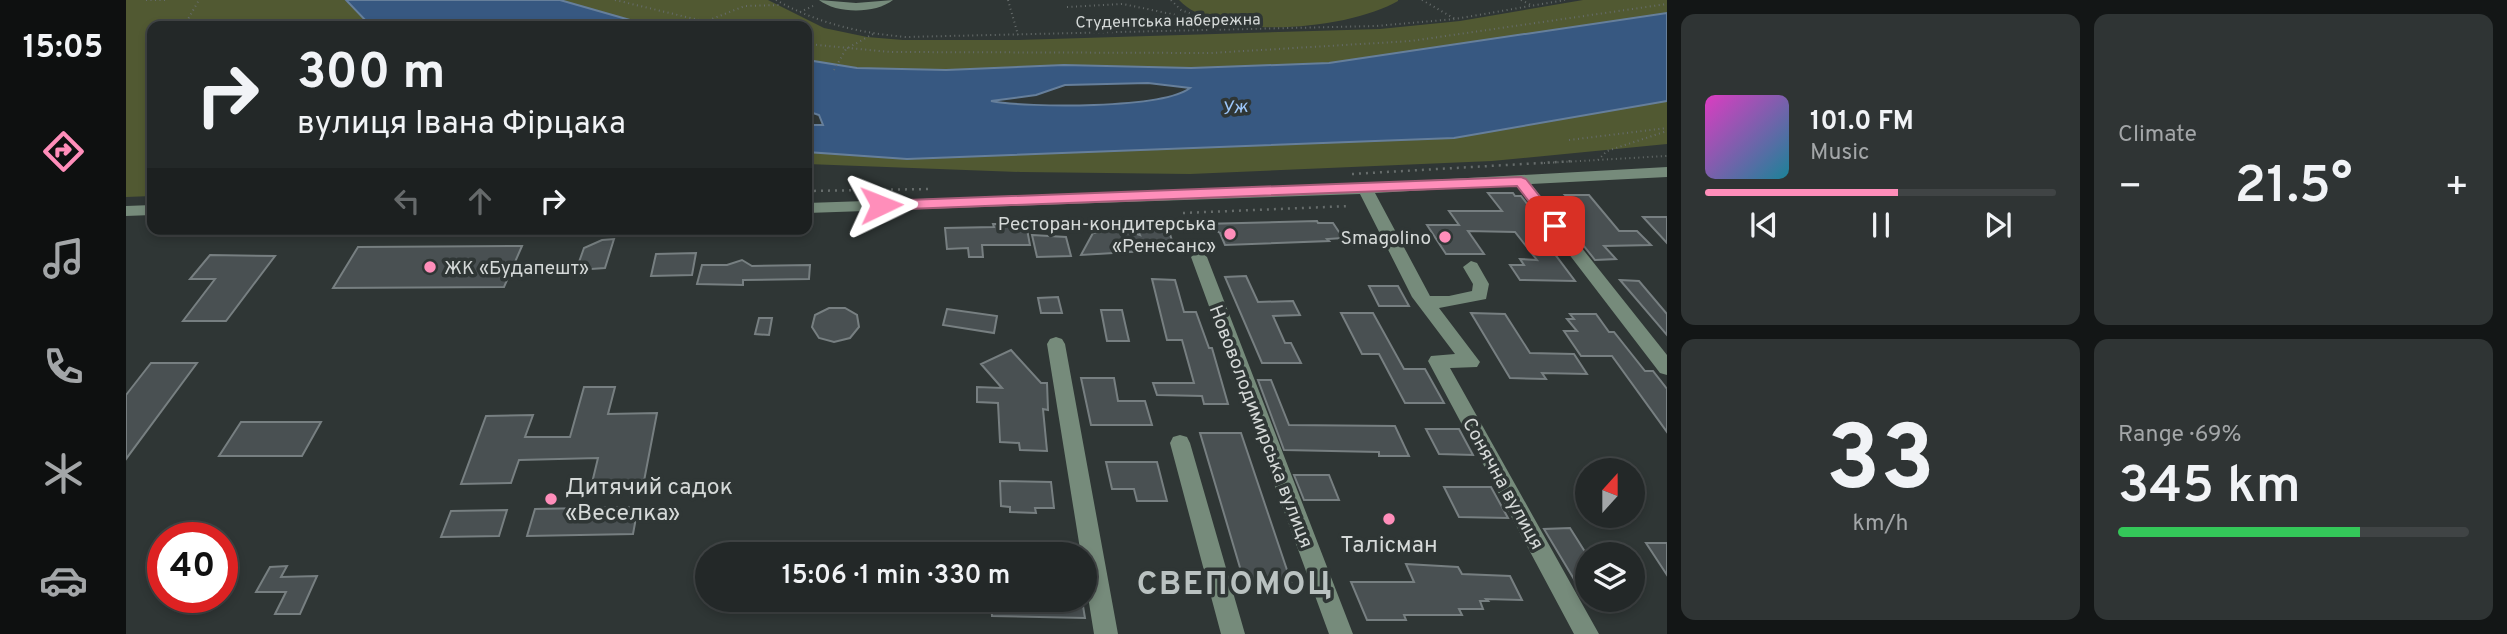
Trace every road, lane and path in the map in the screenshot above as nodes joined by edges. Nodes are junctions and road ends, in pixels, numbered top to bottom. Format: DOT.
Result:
graph roads {
  1 [pos="146,0"];
  2 [pos="167,0"];
  3 [pos="199,0"];
  4 [pos="615,0"];
  5 [pos="776,0"];
  6 [pos="825,0"];
  7 [pos="887,0"];
  8 [pos="1007,0"];
  9 [pos="1119,0"];
  10 [pos="1171,0"];
  11 [pos="1424,0"];
  12 [pos="1521,0"];
  13 [pos="1565,0"];
  14 [pos="1123,4"];
  15 [pos="1667,4"];
  16 [pos="784,5"];
  17 [pos="1532,5"];
  18 [pos="812,7"];
  19 [pos="1067,7"];
  20 [pos="800,12"];
  21 [pos="1455,19"];
  22 [pos="187,21"];
  23 [pos="700,21"];
  24 [pos="707,21"];
  25 [pos="1212,22"];
  26 [pos="1246,29"];
  27 [pos="1218,30"];
  28 [pos="873,34"];
  29 [pos="1018,35"];
  30 [pos="812,45"];
  31 [pos="846,50"];
  32 [pos="834,70"];
  33 [pos="1667,129"];
  34 [pos="1569,140"];
  35 [pos="1667,156"];
  36 [pos="1597,162"];
  37 [pos="1667,172"];
  38 [pos="1349,174"];
  39 [pos="1521,182"];
  40 [pos="938,189"];
  41 [pos="1365,189"];
  42 [pos="812,191"];
  43 [pos="1350,206"];
  44 [pos="812,208"];
  45 [pos="126,211"];
  46 [pos="147,211"];
  47 [pos="1224,211"];
  48 [pos="1183,213"];
  49 [pos="1227,219"];
  50 [pos="1199,257"];
  51 [pos="1471,267"];
  52 [pos="1426,302"];
  53 [pos="1056,344"];
  54 [pos="1667,368"];
  55 [pos="1180,443"];
  56 [pos="1106,634"];
  57 [pos="1233,634"];
  58 [pos="1341,634"];
  59 [pos="1587,634"];
  1 -- 2 [label="path"];
  3 -- 22 [label="path"];
  4 -- 23 [label="path"];
  5 -- 16 [label="path, Студентська набережна"];
  6 -- 7 [label="street"];
  8 -- 29 [label="path"];
  9 -- 14 [label="path"];
  10 -- 25 [label="path"];
  11 -- 21 [label="path"];
  12 -- 17 [label="path"];
  13 -- 17 [label="path, Студентська набережна"];
  14 -- 19 [label="path"];
  14 -- 25 [label="path"];
  15 -- 31 [label="path"];
  16 -- 20 [label="path, Студентська набережна"];
  16 -- 24 [label="path"];
  17 -- 21 [label="path, Студентська набережна"];
  18 -- 20 [label="path"];
  20 -- 28 [label="path, Студентська набережна"];
  21 -- 26 [label="path, Студентська набережна"];
  25 -- 26 [label="path"];
  25 -- 27 [label="path"];
  26 -- 27 [label="path, Студентська набережна"];
  27 -- 29 [label="path, Студентська набережна"];
  28 -- 29 [label="path, Студентська набережна"];
  28 -- 31 [label="path"];
  30 -- 31 [label="path"];
  31 -- 32 [label="path"];
  33 -- 34 [label="path"];
  33 -- 36 [label="path"];
  35 -- 36 [label="path"];
  36 -- 38 [label="path"];
  37 -- 39 [label="street"];
  39 -- 41 [label="street"];
  39 -- 54 [label="street"];
  40 -- 42 [label="path"];
  41 -- 44 [label="street"];
  41 -- 52 [label="street"];
  43 -- 47 [label="path"];
  45 -- 46 [label="street"];
  47 -- 48 [label="path"];
  47 -- 49 [label="path"];
  50 -- 58 [label="street, Нововолодимирська вулиця"];
  51 -- 52 [label="street"];
  52 -- 59 [label="street, Сонячна вулиця"];
  53 -- 56 [label="street"];
  55 -- 57 [label="street"];
}
